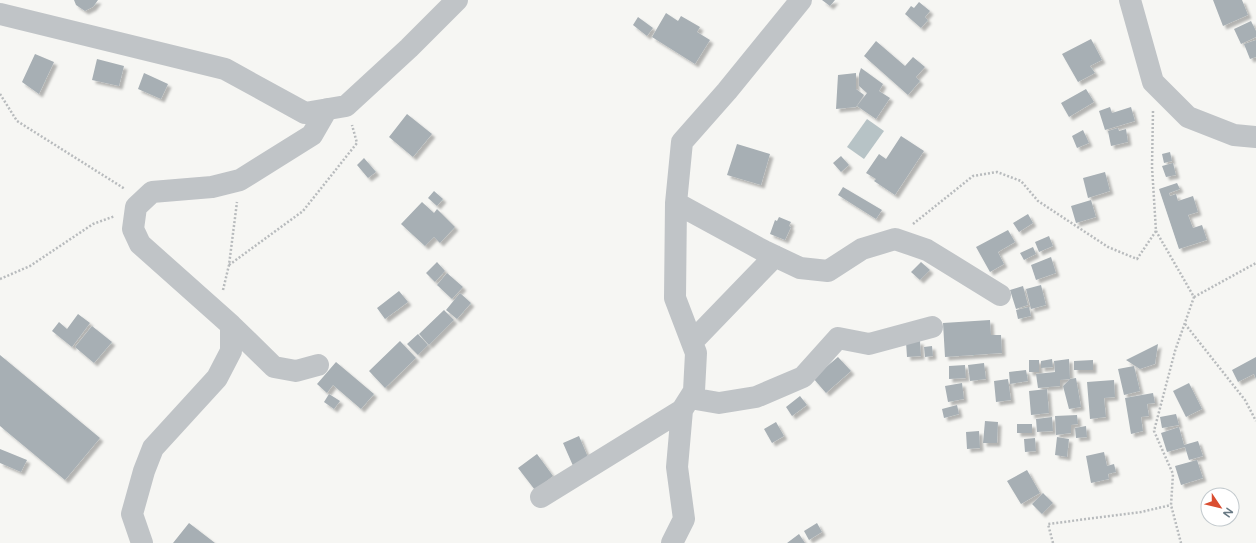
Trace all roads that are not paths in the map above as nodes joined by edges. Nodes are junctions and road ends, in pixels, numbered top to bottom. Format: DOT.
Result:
graph roads {
  1 [pos="457,0"];
  2 [pos="801,0"];
  3 [pos="1130,0"];
  4 [pos="0,14"];
  5 [pos="337,108"];
  6 [pos="1256,137"];
  7 [pos="676,203"];
  8 [pos="775,256"];
  9 [pos="1000,295"];
  10 [pos="224,319"];
  11 [pos="932,327"];
  12 [pos="692,342"];
  13 [pos="318,365"];
  14 [pos="686,404"];
  15 [pos="541,497"];
  16 [pos="142,543"];
  17 [pos="672,543"];
  1 -- 5 [label="street"];
  2 -- 7 [label="street"];
  3 -- 6 [label="street"];
  4 -- 5 [label="street"];
  5 -- 10 [label="street"];
  7 -- 8 [label="street"];
  7 -- 12 [label="street"];
  8 -- 9 [label="street"];
  8 -- 12 [label="street"];
  10 -- 13 [label="street"];
  10 -- 16 [label="street"];
  11 -- 14 [label="street"];
  12 -- 14 [label="street"];
  14 -- 15 [label="street"];
  14 -- 17 [label="street"];
}
